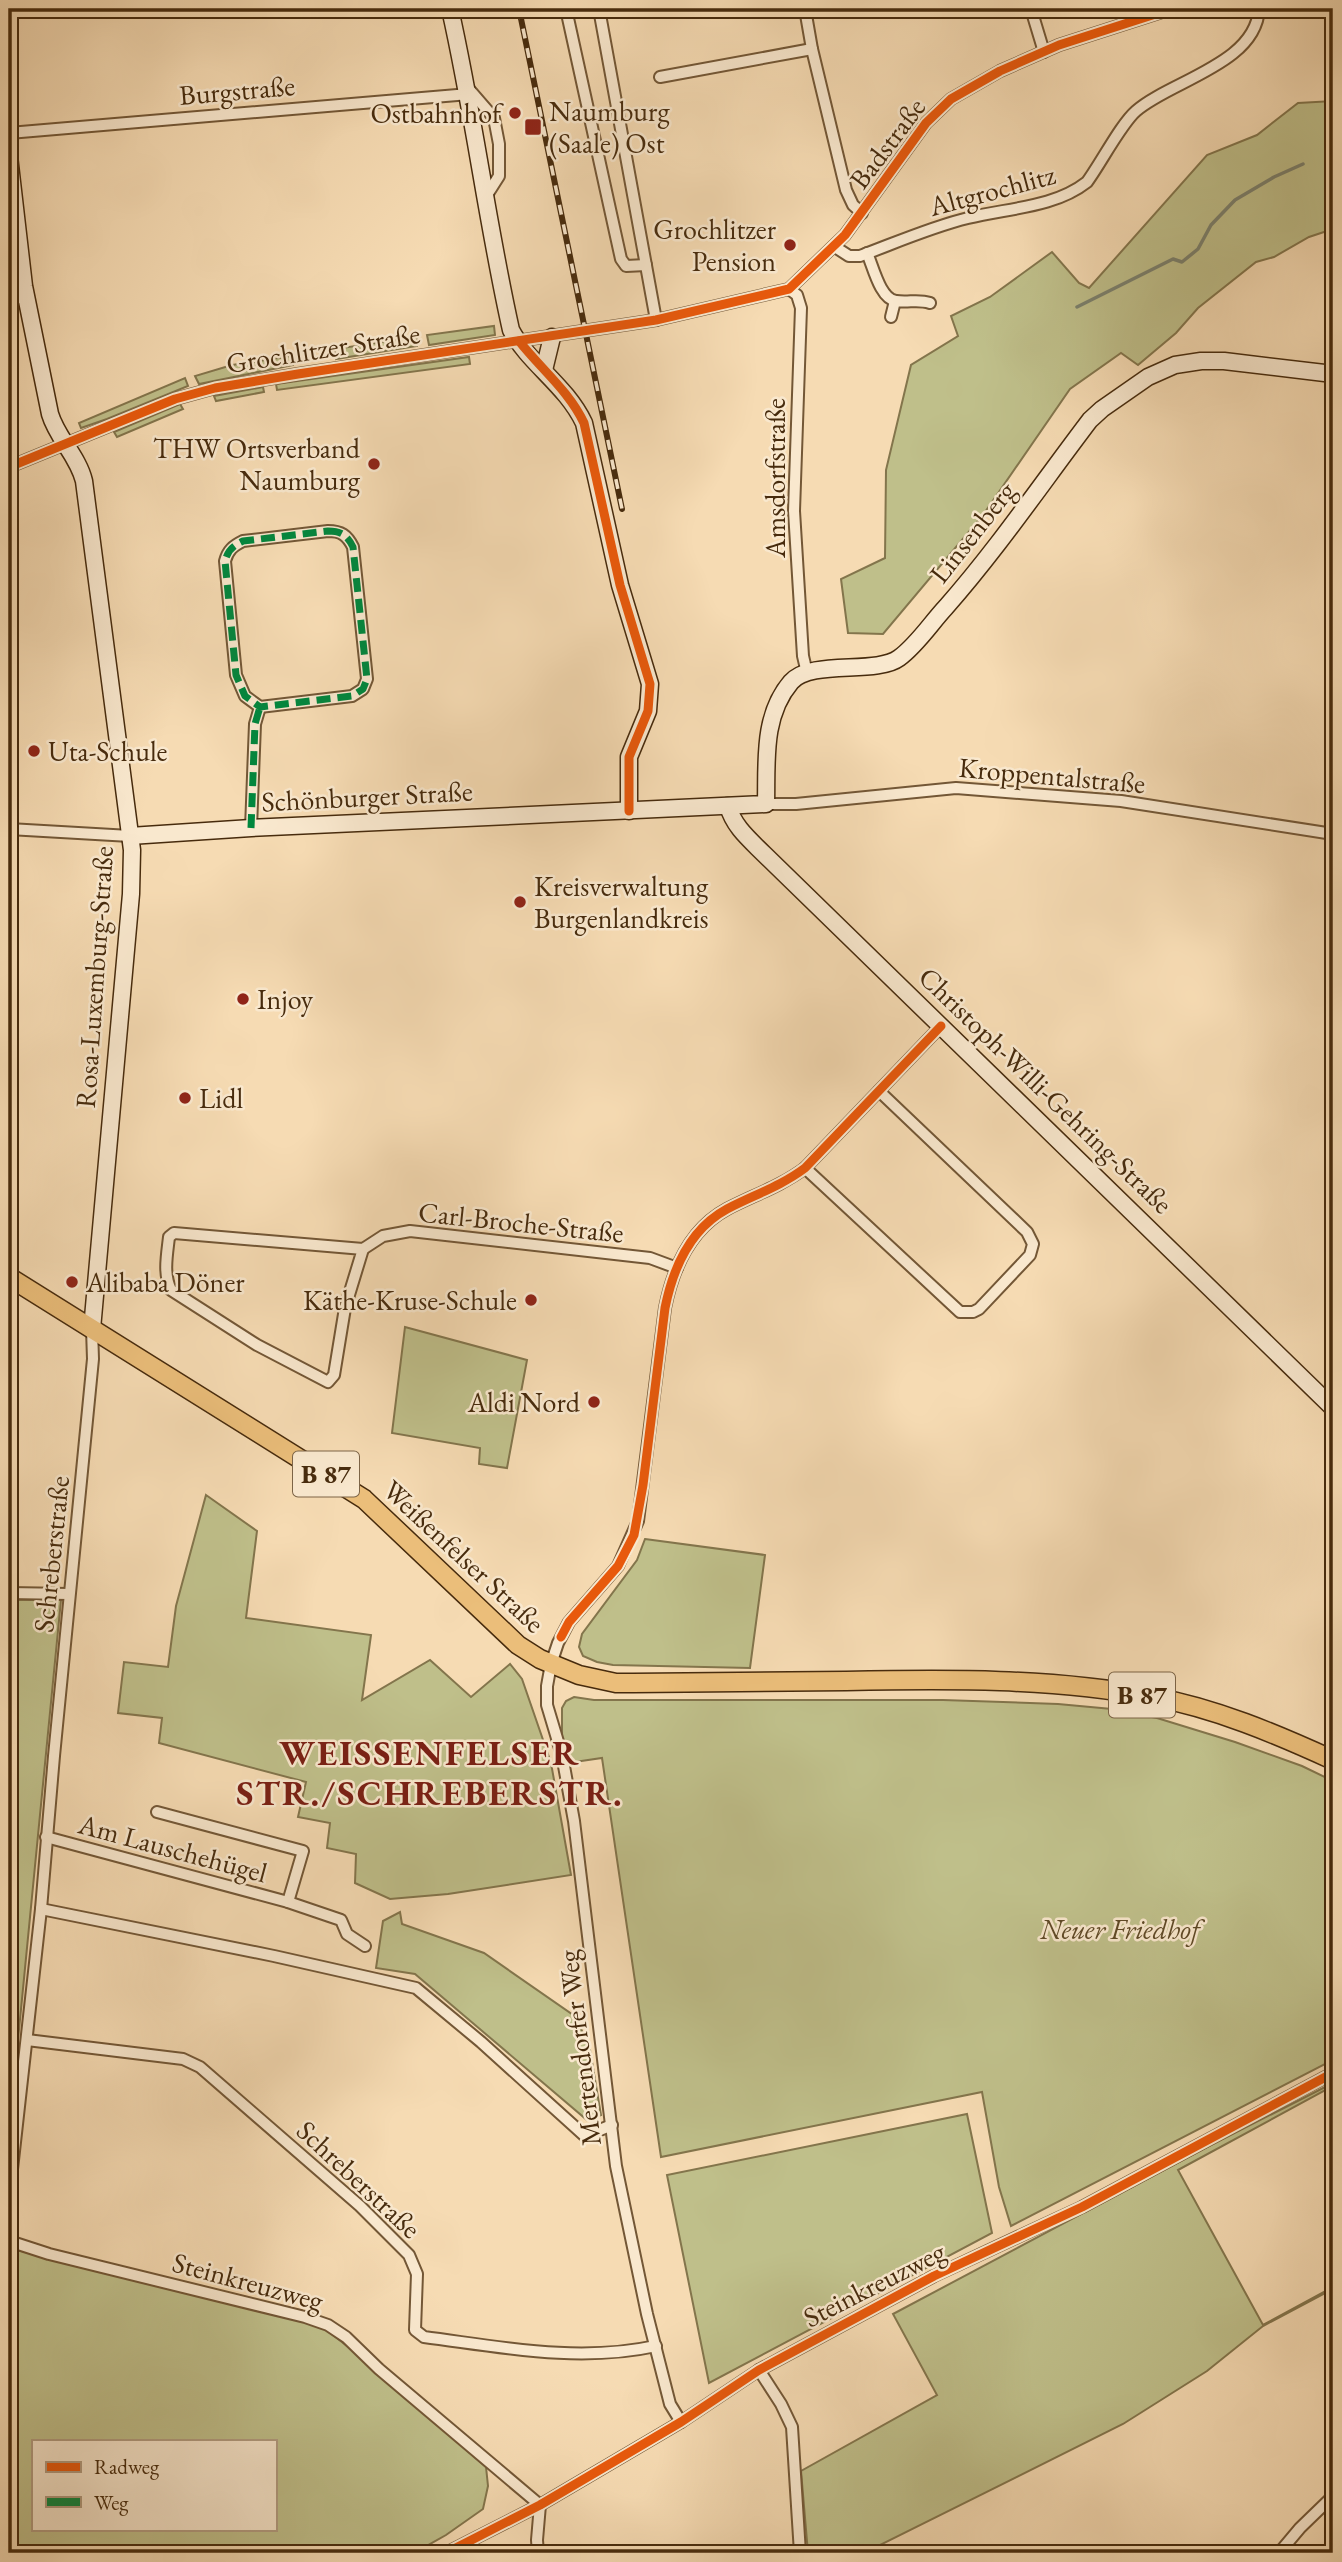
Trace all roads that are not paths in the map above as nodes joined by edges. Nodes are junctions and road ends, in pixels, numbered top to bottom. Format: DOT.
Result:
graph roads {
  1 [pos="450,9"];
  2 [pos="566,9"];
  3 [pos="599,9"];
  4 [pos="805,9"];
  5 [pos="1031,9"];
  6 [pos="1171,9"];
  7 [pos="1259,9"];
  8 [pos="811,49"];
  9 [pos="1044,52"];
  10 [pos="660,77"];
  11 [pos="469,91"];
  12 [pos="9,133"];
  13 [pos="9,156"];
  14 [pos="862,213"];
  15 [pos="835,247"];
  16 [pos="867,253"];
  17 [pos="646,265"];
  18 [pos="789,289"];
  19 [pos="26,297"];
  20 [pos="9,299"];
  21 [pos="895,301"];
  22 [pos="930,303"];
  23 [pos="891,317"];
  24 [pos="656,320"];
  25 [pos="552,337"];
  26 [pos="519,341"];
  27 [pos="544,370"];
  28 [pos="1333,374"];
  29 [pos="65,443"];
  30 [pos="9,467"];
  31 [pos="807,673"];
  32 [pos="260,707"];
  33 [pos="766,804"];
  34 [pos="728,806"];
  35 [pos="629,811"];
  36 [pos="251,828"];
  37 [pos="9,829"];
  38 [pos="1333,834"];
  39 [pos="131,836"];
  40 [pos="941,1026"];
  41 [pos="879,1091"];
  42 [pos="805,1168"];
  43 [pos="363,1249"];
  44 [pos="677,1268"];
  45 [pos="9,1277"];
  46 [pos="92,1329"];
  47 [pos="1333,1408"];
  48 [pos="9,1593"];
  49 [pos="69,1594"];
  50 [pos="551,1664"];
  51 [pos="1333,1760"];
  52 [pos="158,1812"];
  53 [pos="46,1837"];
  54 [pos="288,1902"];
  55 [pos="41,1909"];
  56 [pos="365,1946"];
  57 [pos="27,2040"];
  58 [pos="1333,2073"];
  59 [pos="612,2125"];
  60 [pos="9,2196"];
  61 [pos="9,2241"];
  62 [pos="656,2346"];
  63 [pos="759,2370"];
  64 [pos="681,2422"];
  65 [pos="1333,2496"];
  66 [pos="541,2505"];
  67 [pos="446,2553"];
  68 [pos="538,2553"];
  69 [pos="800,2553"];
  70 [pos="1279,2553"];
  1 -- 11 [label="main road"];
  2 -- 17 [label="street"];
  3 -- 17 [label="street"];
  4 -- 8 [label="street"];
  5 -- 9 [label="street"];
  6 -- 9 [label="street, Badstraße"];
  7 -- 16 [label="street, Altgrochlitz"];
  8 -- 10 [label="street"];
  8 -- 14 [label="street"];
  9 -- 14 [label="street, Badstraße"];
  11 -- 12 [label="street, Burgstraße"];
  11 -- 26 [label="main road"];
  13 -- 19 [label="main road, Rosa-Luxemburg-Straße"];
  14 -- 15 [label="street, Badstraße"];
  15 -- 16 [label="street"];
  15 -- 18 [label="street, Badstraße"];
  16 -- 21 [label="street"];
  17 -- 24 [label="street"];
  18 -- 24 [label="street, Badstraße"];
  18 -- 31 [label="street, Amsdorfstraße"];
  19 -- 20 [label="street"];
  19 -- 29 [label="main road, Rosa-Luxemburg-Straße"];
  21 -- 22 [label="street"];
  21 -- 23 [label="street"];
  24 -- 25 [label="street, Grochlitzer Straße"];
  25 -- 26 [label="street, Grochlitzer Straße"];
  25 -- 27 [label="main road"];
  26 -- 27 [label="main road"];
  26 -- 29 [label="street, Grochlitzer Straße"];
  27 -- 35 [label="main road"];
  28 -- 31 [label="main road, Linsenberg"];
  29 -- 30 [label="street, Grochlitzer Straße"];
  29 -- 39 [label="main road, Rosa-Luxemburg-Straße"];
  31 -- 33 [label="main road"];
  32 -- 32 [label="street"];
  32 -- 36 [label="street"];
  33 -- 34 [label="main road"];
  33 -- 38 [label="street, Kroppentalstraße"];
  34 -- 35 [label="main road, Schönburger Straße"];
  34 -- 40 [label="main road, Christoph-Willi-Gehring-Straße"];
  35 -- 36 [label="main road, Schönburger Straße"];
  36 -- 39 [label="main road, Schönburger Straße"];
  37 -- 39 [label="street, Schönburger Straße"];
  39 -- 46 [label="main road, Rosa-Luxemburg-Straße"];
  40 -- 41 [label="street, Mertendorfer Weg"];
  40 -- 47 [label="main road, Christoph-Willi-Gehring-Straße"];
  41 -- 42 [label="street, Mertendorfer Weg"];
  41 -- 42 [label="street"];
  42 -- 44 [label="street, Mertendorfer Weg"];
  43 -- 43 [label="street"];
  43 -- 44 [label="street, Carl-Broche-Straße"];
  44 -- 50 [label="street, Mertendorfer Weg"];
  45 -- 46 [label="main road, Weißenfelser Straße / B 87"];
  46 -- 49 [label="street, Schreberstraße"];
  46 -- 50 [label="main road, Weißenfelser Straße / B 87"];
  48 -- 49 [label="street"];
  49 -- 53 [label="street, Schreberstraße"];
  50 -- 51 [label="main road, Weißenfelser Straße / B 87"];
  50 -- 59 [label="street, Mertendorfer Weg"];
  52 -- 54 [label="street, Am Lauschehügel"];
  53 -- 54 [label="street, Am Lauschehügel"];
  53 -- 55 [label="street, Schreberstraße"];
  54 -- 56 [label="street, Am Lauschehügel"];
  55 -- 57 [label="street, Schreberstraße"];
  55 -- 59 [label="street"];
  57 -- 60 [label="street, Schreberstraße"];
  57 -- 62 [label="street, Schreberstraße"];
  58 -- 63 [label="street, Steinkreuzweg"];
  59 -- 62 [label="street, Mertendorfer Weg"];
  61 -- 66 [label="street, Steinkreuzweg"];
  62 -- 64 [label="street, Mertendorfer Weg"];
  63 -- 64 [label="street, Steinkreuzweg"];
  63 -- 69 [label="street"];
  64 -- 66 [label="street, Steinkreuzweg"];
  65 -- 70 [label="street"];
  66 -- 67 [label="street, Steinkreuzweg"];
  66 -- 68 [label="street"];
}
